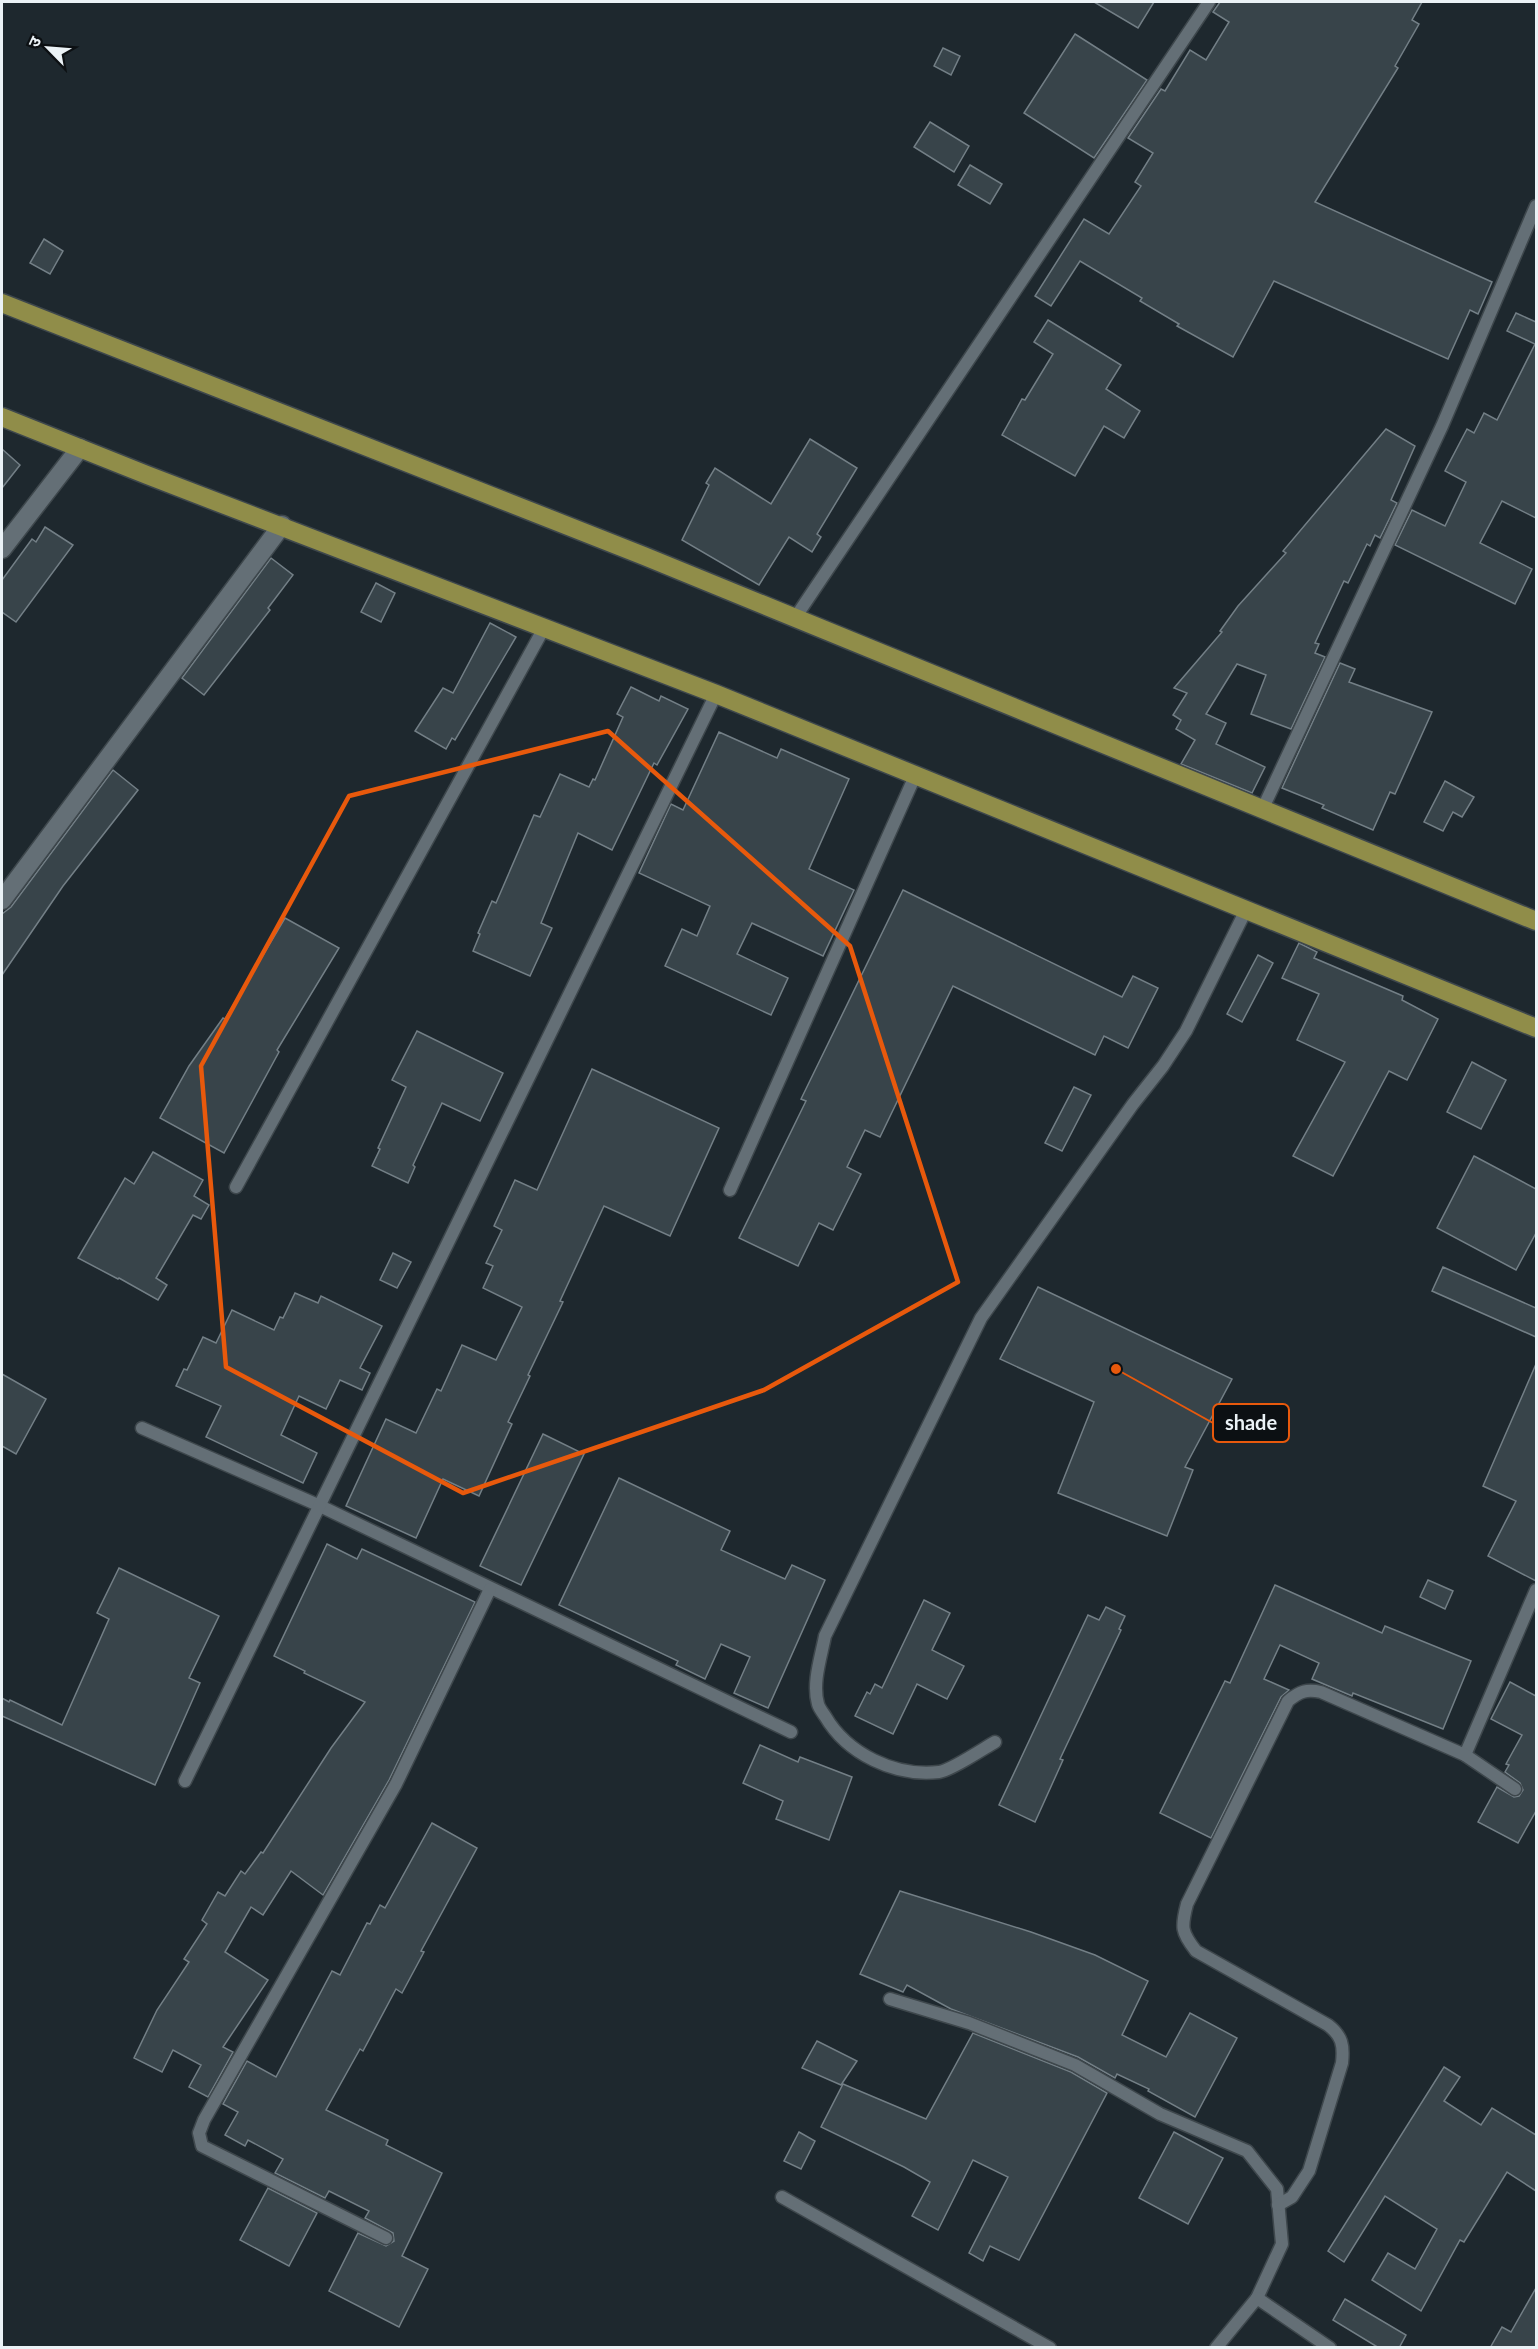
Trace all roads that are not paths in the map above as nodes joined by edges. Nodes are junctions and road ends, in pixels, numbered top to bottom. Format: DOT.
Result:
graph roads {
  1 [pos="1209,2"];
  2 [pos="1536,206"];
  3 [pos="2,303"];
  4 [pos="2,417"];
  5 [pos="80,448"];
  6 [pos="282,525"];
  7 [pos="2,549"];
  8 [pos="795,618"];
  9 [pos="544,628"];
  10 [pos="716,694"];
  11 [pos="915,776"];
  12 [pos="1263,808"];
  13 [pos="2,900"];
  14 [pos="1246,910"];
  15 [pos="1536,921"];
  16 [pos="1536,1028"];
  17 [pos="236,1187"];
  18 [pos="730,1190"];
  19 [pos="142,1428"];
  20 [pos="318,1505"];
  21 [pos="490,1589"];
  22 [pos="1536,1590"];
  23 [pos="791,1732"];
  24 [pos="995,1742"];
  25 [pos="1465,1755"];
  26 [pos="185,1781"];
  27 [pos="1515,1789"];
  28 [pos="890,1999"];
  29 [pos="782,2197"];
  30 [pos="1278,2205"];
  31 [pos="386,2238"];
  32 [pos="1257,2298"];
  33 [pos="1050,2348"];
  34 [pos="1216,2348"];
  35 [pos="1330,2348"];
  1 -- 8 [label="lane"];
  2 -- 12 [label="lane"];
  3 -- 8 [label="main road"];
  4 -- 5 [label="main road"];
  5 -- 6 [label="main road"];
  5 -- 7 [label="street"];
  6 -- 9 [label="main road"];
  6 -- 13 [label="street"];
  8 -- 12 [label="main road"];
  9 -- 10 [label="main road"];
  9 -- 17 [label="lane"];
  10 -- 11 [label="main road"];
  10 -- 20 [label="lane"];
  11 -- 14 [label="main road"];
  11 -- 18 [label="lane"];
  12 -- 15 [label="main road"];
  14 -- 16 [label="main road"];
  14 -- 24 [label="lane"];
  19 -- 20 [label="lane"];
  20 -- 21 [label="lane"];
  20 -- 26 [label="lane"];
  21 -- 23 [label="lane"];
  21 -- 31 [label="lane"];
  22 -- 25 [label="lane"];
  25 -- 27 [label="lane"];
  25 -- 30 [label="lane"];
  28 -- 30 [label="lane"];
  29 -- 33 [label="lane"];
  30 -- 32 [label="lane"];
  32 -- 34 [label="lane"];
  32 -- 35 [label="lane"];
}
